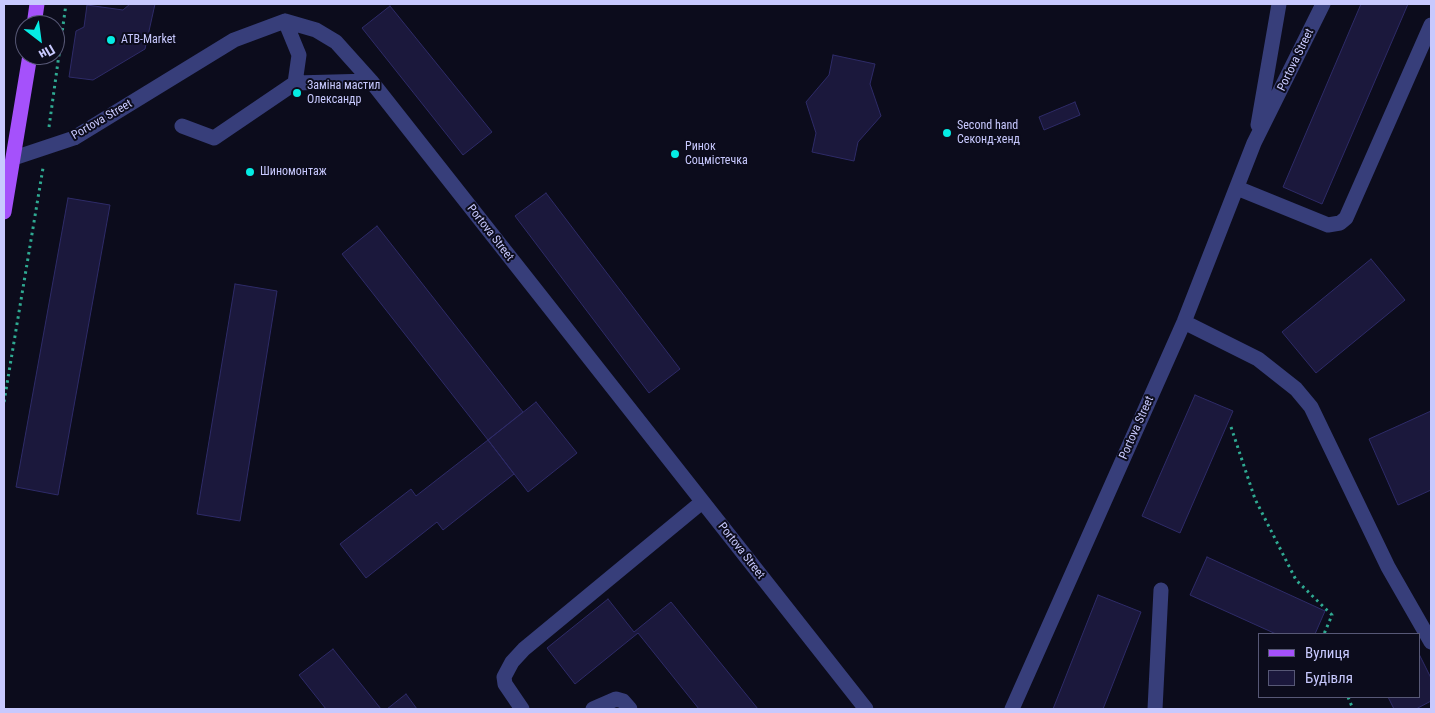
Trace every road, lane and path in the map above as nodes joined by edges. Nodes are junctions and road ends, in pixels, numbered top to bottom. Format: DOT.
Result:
graph roads {
  1 [pos="66,4"];
  2 [pos="1280,4"];
  3 [pos="1323,4"];
  4 [pos="285,21"];
  5 [pos="1431,25"];
  6 [pos="28,65"];
  7 [pos="371,81"];
  8 [pos="295,83"];
  9 [pos="182,126"];
  10 [pos="1254,143"];
  11 [pos="46,147"];
  12 [pos="9,158"];
  13 [pos="1237,188"];
  14 [pos="4,212"];
  15 [pos="1184,322"];
  16 [pos="4,402"];
  17 [pos="1231,427"];
  18 [pos="702,502"];
  19 [pos="1161,590"];
  20 [pos="1324,633"];
  21 [pos="1431,642"];
  22 [pos="522,709"];
  23 [pos="593,709"];
  24 [pos="630,709"];
  25 [pos="866,709"];
  26 [pos="1012,709"];
  27 [pos="1154,709"];
  1 -- 11 [label="path"];
  2 -- 10 [label="street, Portova Street"];
  3 -- 10 [label="street, Portova Street"];
  4 -- 7 [label="street, Portova Street"];
  4 -- 8 [label="street"];
  4 -- 11 [label="street, Portova Street"];
  5 -- 13 [label="street"];
  6 -- 12 [label="main road"];
  7 -- 8 [label="street"];
  7 -- 18 [label="street, Portova Street"];
  8 -- 9 [label="street"];
  10 -- 13 [label="street, Portova Street"];
  11 -- 12 [label="street, Portova Street"];
  11 -- 16 [label="path"];
  12 -- 14 [label="main road"];
  13 -- 15 [label="street, Portova Street"];
  15 -- 21 [label="street"];
  15 -- 26 [label="street, Portova Street"];
  17 -- 20 [label="path"];
  18 -- 22 [label="street"];
  18 -- 25 [label="street, Portova Street"];
  19 -- 27 [label="street"];
  23 -- 24 [label="street"];
}
